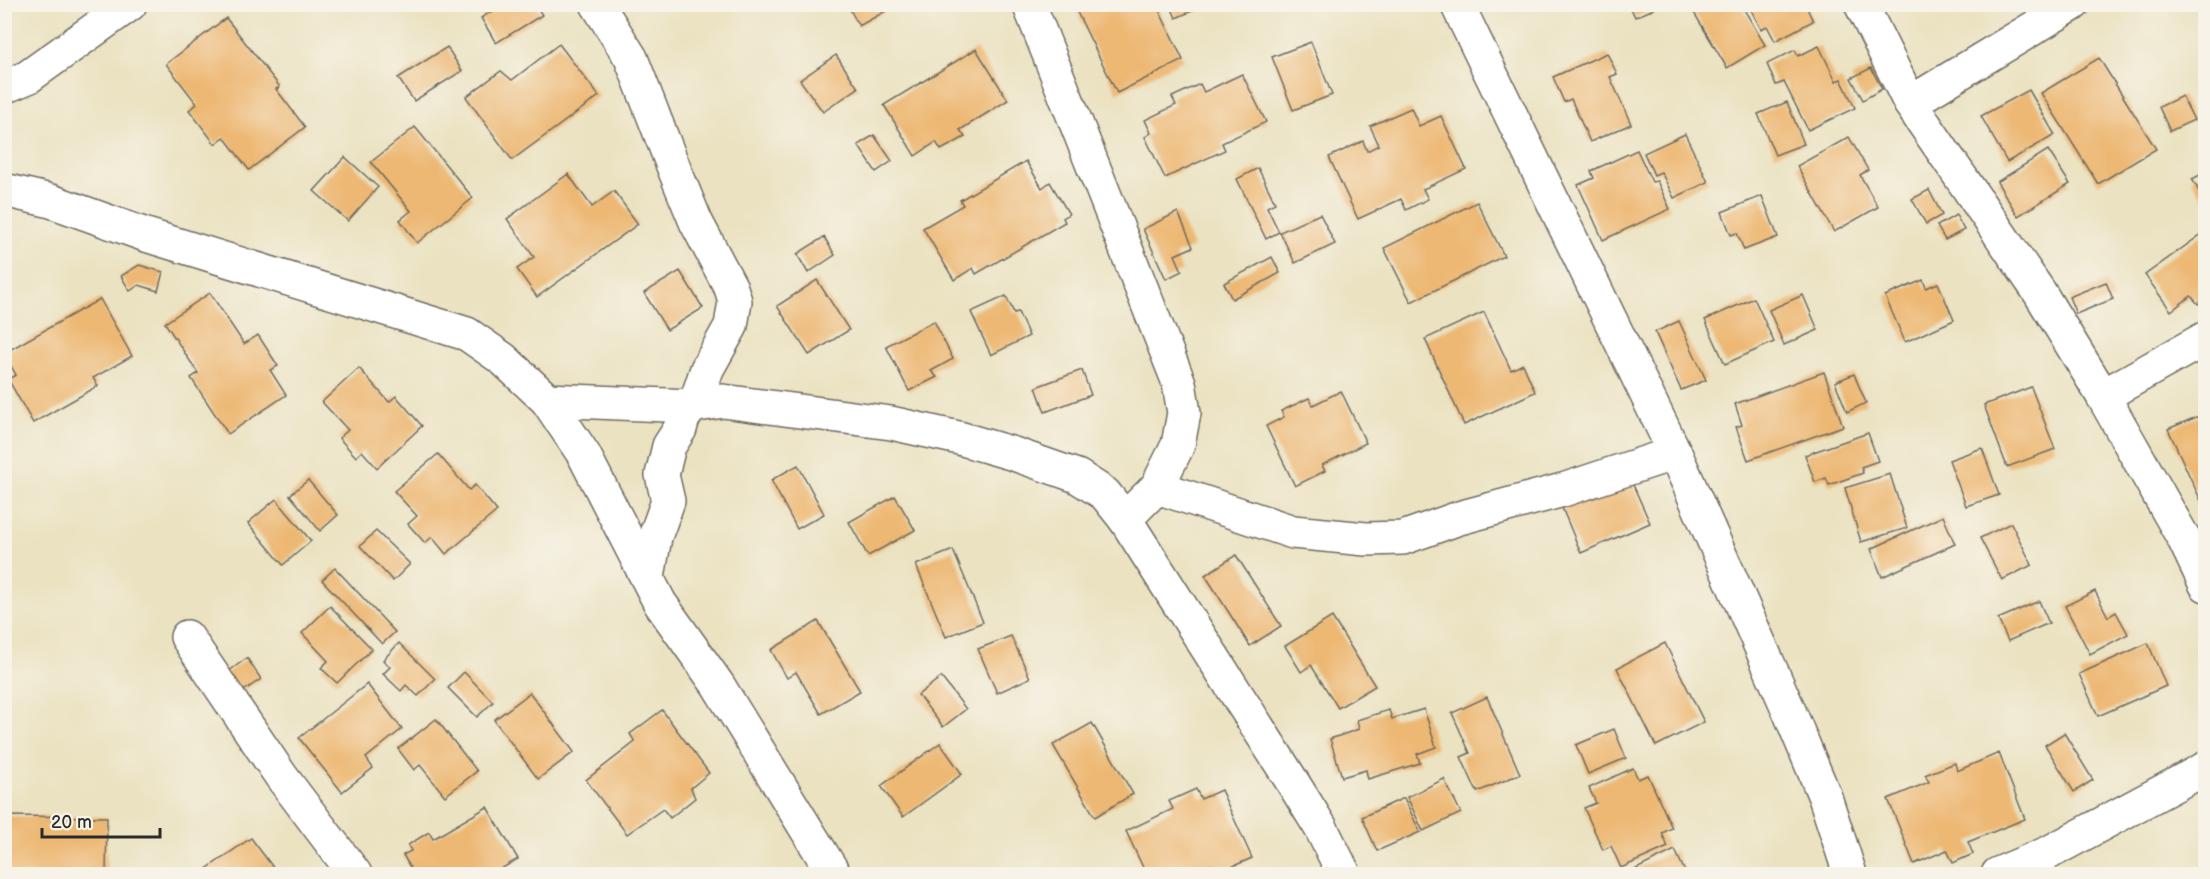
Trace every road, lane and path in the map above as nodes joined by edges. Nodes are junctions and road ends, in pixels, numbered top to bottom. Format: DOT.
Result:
graph roads {
  1 [pos="130,4"];
  2 [pos="597,4"];
  3 [pos="1029,4"];
  4 [pos="1457,4"];
  5 [pos="1862,4"];
  6 [pos="2073,4"];
  7 [pos="4,87"];
  8 [pos="1910,103"];
  9 [pos="4,190"];
  10 [pos="2205,338"];
  11 [pos="2103,396"];
  12 [pos="547,400"];
  13 [pos="691,406"];
  14 [pos="1675,453"];
  15 [pos="1157,487"];
  16 [pos="1125,519"];
  17 [pos="648,577"];
  18 [pos="2205,585"];
  19 [pos="188,637"];
  20 [pos="2205,768"];
  21 [pos="355,874"];
  22 [pos="834,874"];
  23 [pos="1344,874"];
  24 [pos="1850,874"];
  25 [pos="1998,874"];
  1 -- 7 [label="street"];
  2 -- 13 [label="street"];
  3 -- 15 [label="street"];
  4 -- 14 [label="street"];
  5 -- 8 [label="street"];
  6 -- 8 [label="street"];
  8 -- 11 [label="street"];
  9 -- 12 [label="street"];
  10 -- 11 [label="street"];
  11 -- 18 [label="street"];
  12 -- 13 [label="street"];
  12 -- 17 [label="street"];
  13 -- 16 [label="street"];
  13 -- 17 [label="street"];
  14 -- 15 [label="street"];
  14 -- 24 [label="street"];
  15 -- 16 [label="street"];
  16 -- 23 [label="street"];
  17 -- 22 [label="street"];
  19 -- 21 [label="street"];
  20 -- 25 [label="street"];
}
